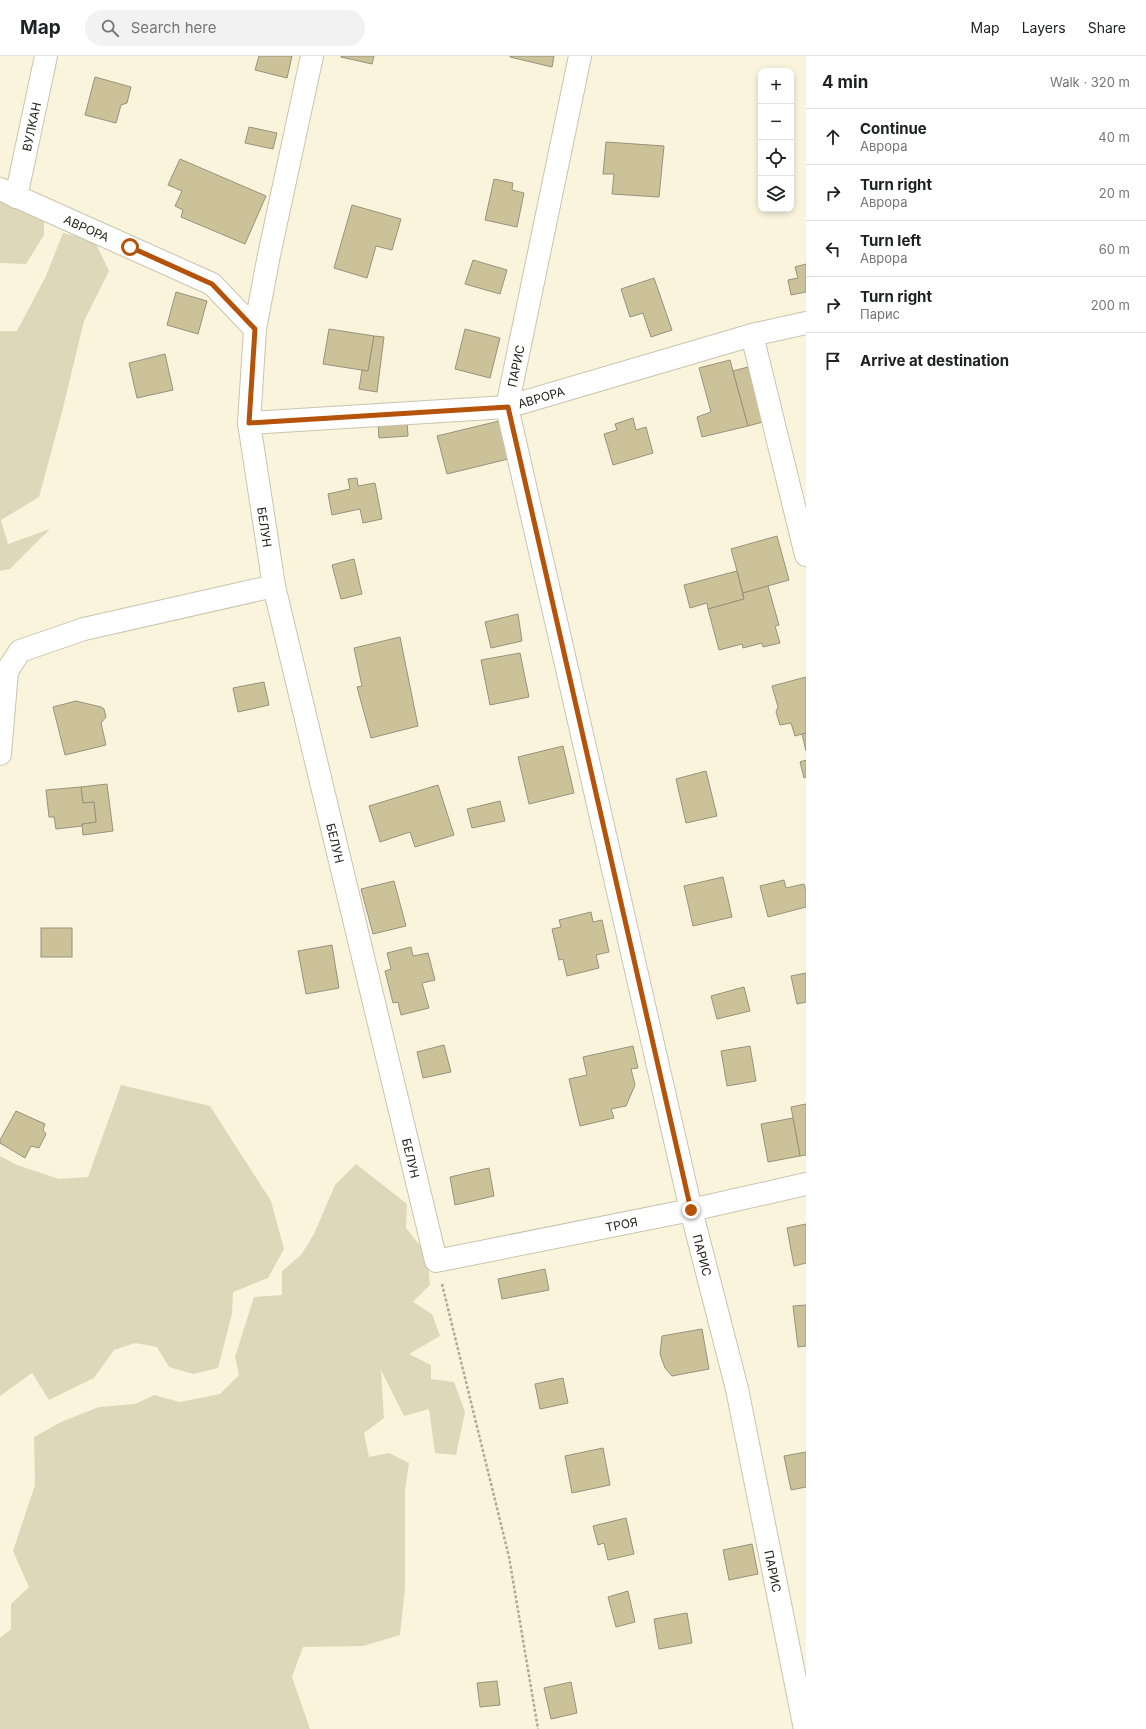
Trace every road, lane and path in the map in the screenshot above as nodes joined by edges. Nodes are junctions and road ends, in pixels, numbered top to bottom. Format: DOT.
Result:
graph roads {
  1 [pos="46,56"];
  2 [pos="312,56"];
  3 [pos="580,56"];
  4 [pos="8,193"];
  5 [pos="806,323"];
  6 [pos="255,329"];
  7 [pos="752,335"];
  8 [pos="508,407"];
  9 [pos="249,423"];
  10 [pos="806,555"];
  11 [pos="274,586"];
  12 [pos="0,754"];
  13 [pos="806,1184"];
  14 [pos="691,1210"];
  15 [pos="436,1261"];
  16 [pos="538,1729"];
  17 [pos="805,1729"];
  1 -- 4 [label="street, ВУЛКАН"];
  2 -- 6 [label="street"];
  3 -- 8 [label="street, ПАРИС"];
  4 -- 6 [label="street, АВРОРА"];
  5 -- 7 [label="street, АВРОРА"];
  6 -- 9 [label="street"];
  7 -- 8 [label="street, АВРОРА"];
  7 -- 10 [label="street"];
  8 -- 9 [label="street, АВРОРА"];
  8 -- 14 [label="street, ПАРИС"];
  9 -- 11 [label="street, БЕЛУН"];
  11 -- 12 [label="street"];
  11 -- 15 [label="street, БЕЛУН"];
  13 -- 14 [label="street, ТРОЯ"];
  14 -- 15 [label="street, ТРОЯ"];
  14 -- 17 [label="street, ПАРИС"];
  15 -- 16 [label="path"];
}
